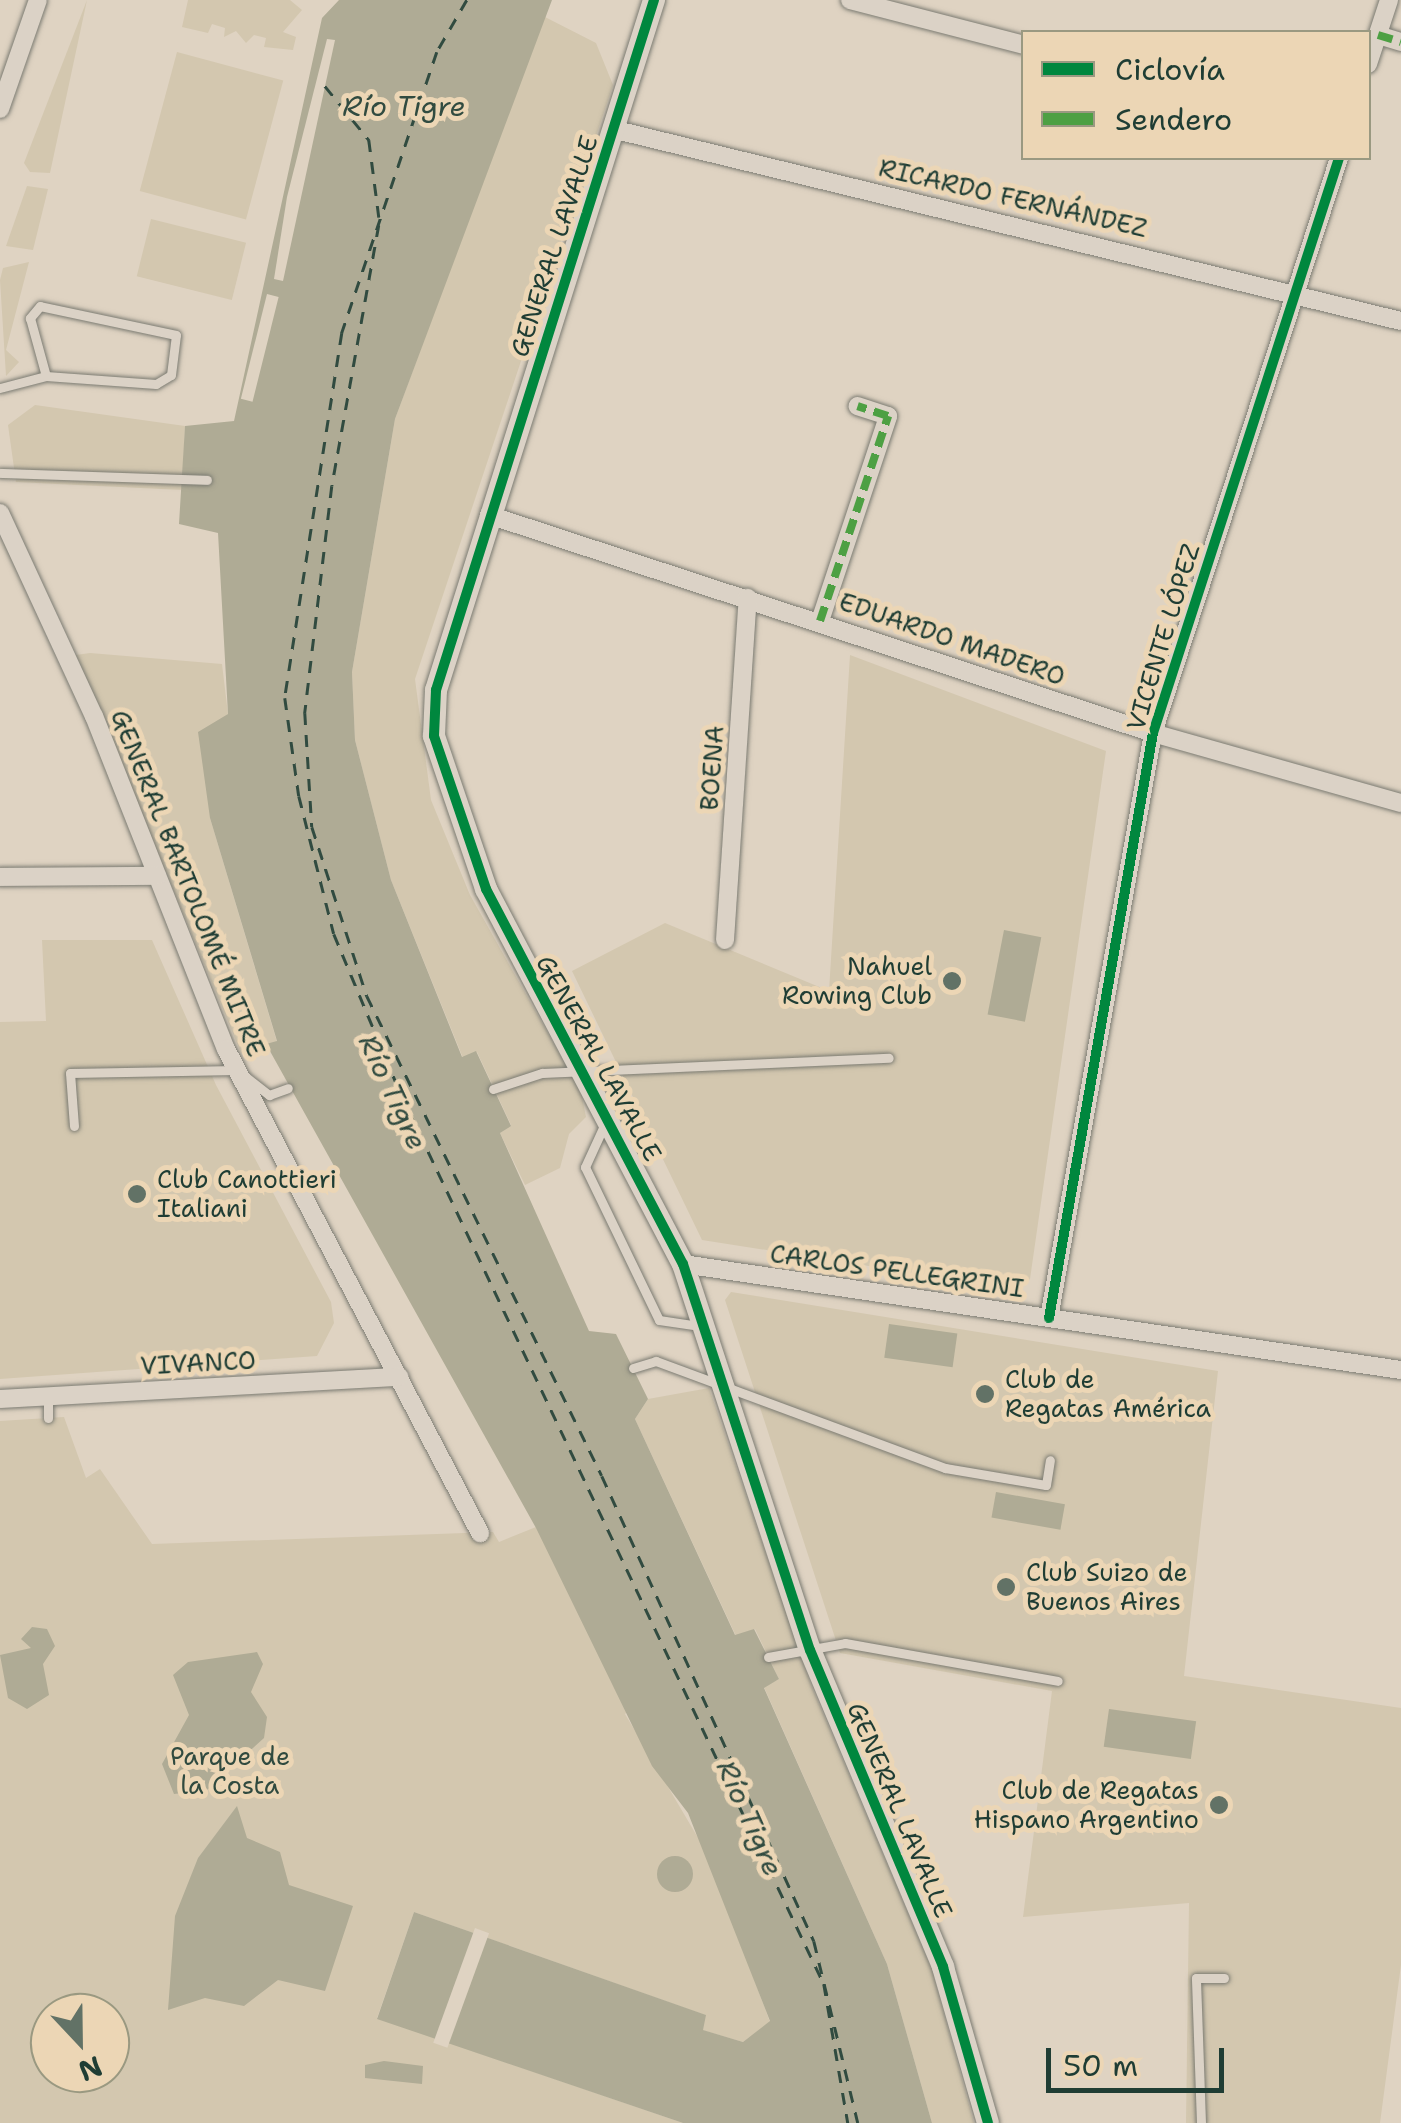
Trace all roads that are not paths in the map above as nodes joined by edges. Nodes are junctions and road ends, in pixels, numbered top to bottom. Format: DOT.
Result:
graph roads {
  1 [pos="38,0"];
  2 [pos="654,0"];
  3 [pos="850,0"];
  4 [pos="1389,0"];
  5 [pos="1378,35"];
  6 [pos="1401,42"];
  7 [pos="1021,44"];
  8 [pos="1371,55"];
  9 [pos="0,108"];
  10 [pos="612,129"];
  11 [pos="1337,160"];
  12 [pos="1296,290"];
  13 [pos="1401,320"];
  14 [pos="46,376"];
  15 [pos="0,388"];
  16 [pos="858,406"];
  17 [pos="0,473"];
  18 [pos="208,480"];
  19 [pos="0,513"];
  20 [pos="488,515"];
  21 [pos="748,598"];
  22 [pos="820,621"];
  23 [pos="1153,732"];
  24 [pos="1401,804"];
  25 [pos="156,876"];
  26 [pos="0,877"];
  27 [pos="726,940"];
  28 [pos="889,1058"];
  29 [pos="237,1070"];
  30 [pos="584,1072"];
  31 [pos="288,1088"];
  32 [pos="494,1089"];
  33 [pos="608,1117"];
  34 [pos="74,1126"];
  35 [pos="683,1264"];
  36 [pos="1048,1318"];
  37 [pos="705,1327"];
  38 [pos="633,1368"];
  39 [pos="1401,1370"];
  40 [pos="399,1377"];
  41 [pos="724,1386"];
  42 [pos="48,1397"];
  43 [pos="0,1399"];
  44 [pos="48,1418"];
  45 [pos="1050,1460"];
  46 [pos="480,1533"];
  47 [pos="810,1650"];
  48 [pos="768,1657"];
  49 [pos="1058,1681"];
  50 [pos="1224,1978"];
  51 [pos="988,2123"];
  52 [pos="1201,2123"];
  1 -- 9 [label="street"];
  2 -- 10 [label="street, GENERAL LAVALLE"];
  3 -- 7 [label="street"];
  4 -- 5 [label="street"];
  5 -- 6 [label="street"];
  5 -- 8 [label="street"];
  10 -- 12 [label="street, RICARDO FERNÁNDEZ"];
  10 -- 20 [label="street, GENERAL LAVALLE"];
  11 -- 12 [label="street, VICENTE LÓPEZ"];
  12 -- 13 [label="street, RICARDO FERNÁNDEZ"];
  12 -- 23 [label="street, VICENTE LÓPEZ"];
  14 -- 14 [label="lane"];
  14 -- 15 [label="lane"];
  16 -- 22 [label="street"];
  17 -- 18 [label="lane"];
  19 -- 25 [label="street, GENERAL BARTOLOMÉ MITRE"];
  20 -- 21 [label="street, EDUARDO MADERO"];
  20 -- 30 [label="street, GENERAL LAVALLE"];
  21 -- 22 [label="street, EDUARDO MADERO"];
  21 -- 27 [label="street, BOENA"];
  22 -- 23 [label="street, EDUARDO MADERO"];
  23 -- 24 [label="street, EDUARDO MADERO"];
  23 -- 36 [label="street, VICENTE LÓPEZ"];
  25 -- 26 [label="street"];
  25 -- 29 [label="street, GENERAL BARTOLOMÉ MITRE"];
  28 -- 30 [label="lane"];
  29 -- 31 [label="lane"];
  29 -- 34 [label="lane"];
  29 -- 40 [label="street, GENERAL BARTOLOMÉ MITRE"];
  30 -- 32 [label="lane"];
  30 -- 33 [label="street, GENERAL LAVALLE"];
  33 -- 35 [label="street, GENERAL LAVALLE"];
  33 -- 37 [label="lane"];
  35 -- 36 [label="street, CARLOS PELLEGRINI"];
  35 -- 37 [label="street, GENERAL LAVALLE"];
  36 -- 39 [label="street, CARLOS PELLEGRINI"];
  37 -- 41 [label="street, GENERAL LAVALLE"];
  38 -- 41 [label="lane"];
  40 -- 42 [label="street, VIVANCO"];
  40 -- 46 [label="street, GENERAL BARTOLOMÉ MITRE"];
  41 -- 45 [label="lane"];
  41 -- 47 [label="street, GENERAL LAVALLE"];
  42 -- 43 [label="street, VIVANCO"];
  42 -- 44 [label="lane"];
  47 -- 48 [label="lane"];
  47 -- 49 [label="lane"];
  47 -- 51 [label="street, GENERAL LAVALLE"];
  50 -- 52 [label="lane"];
}
